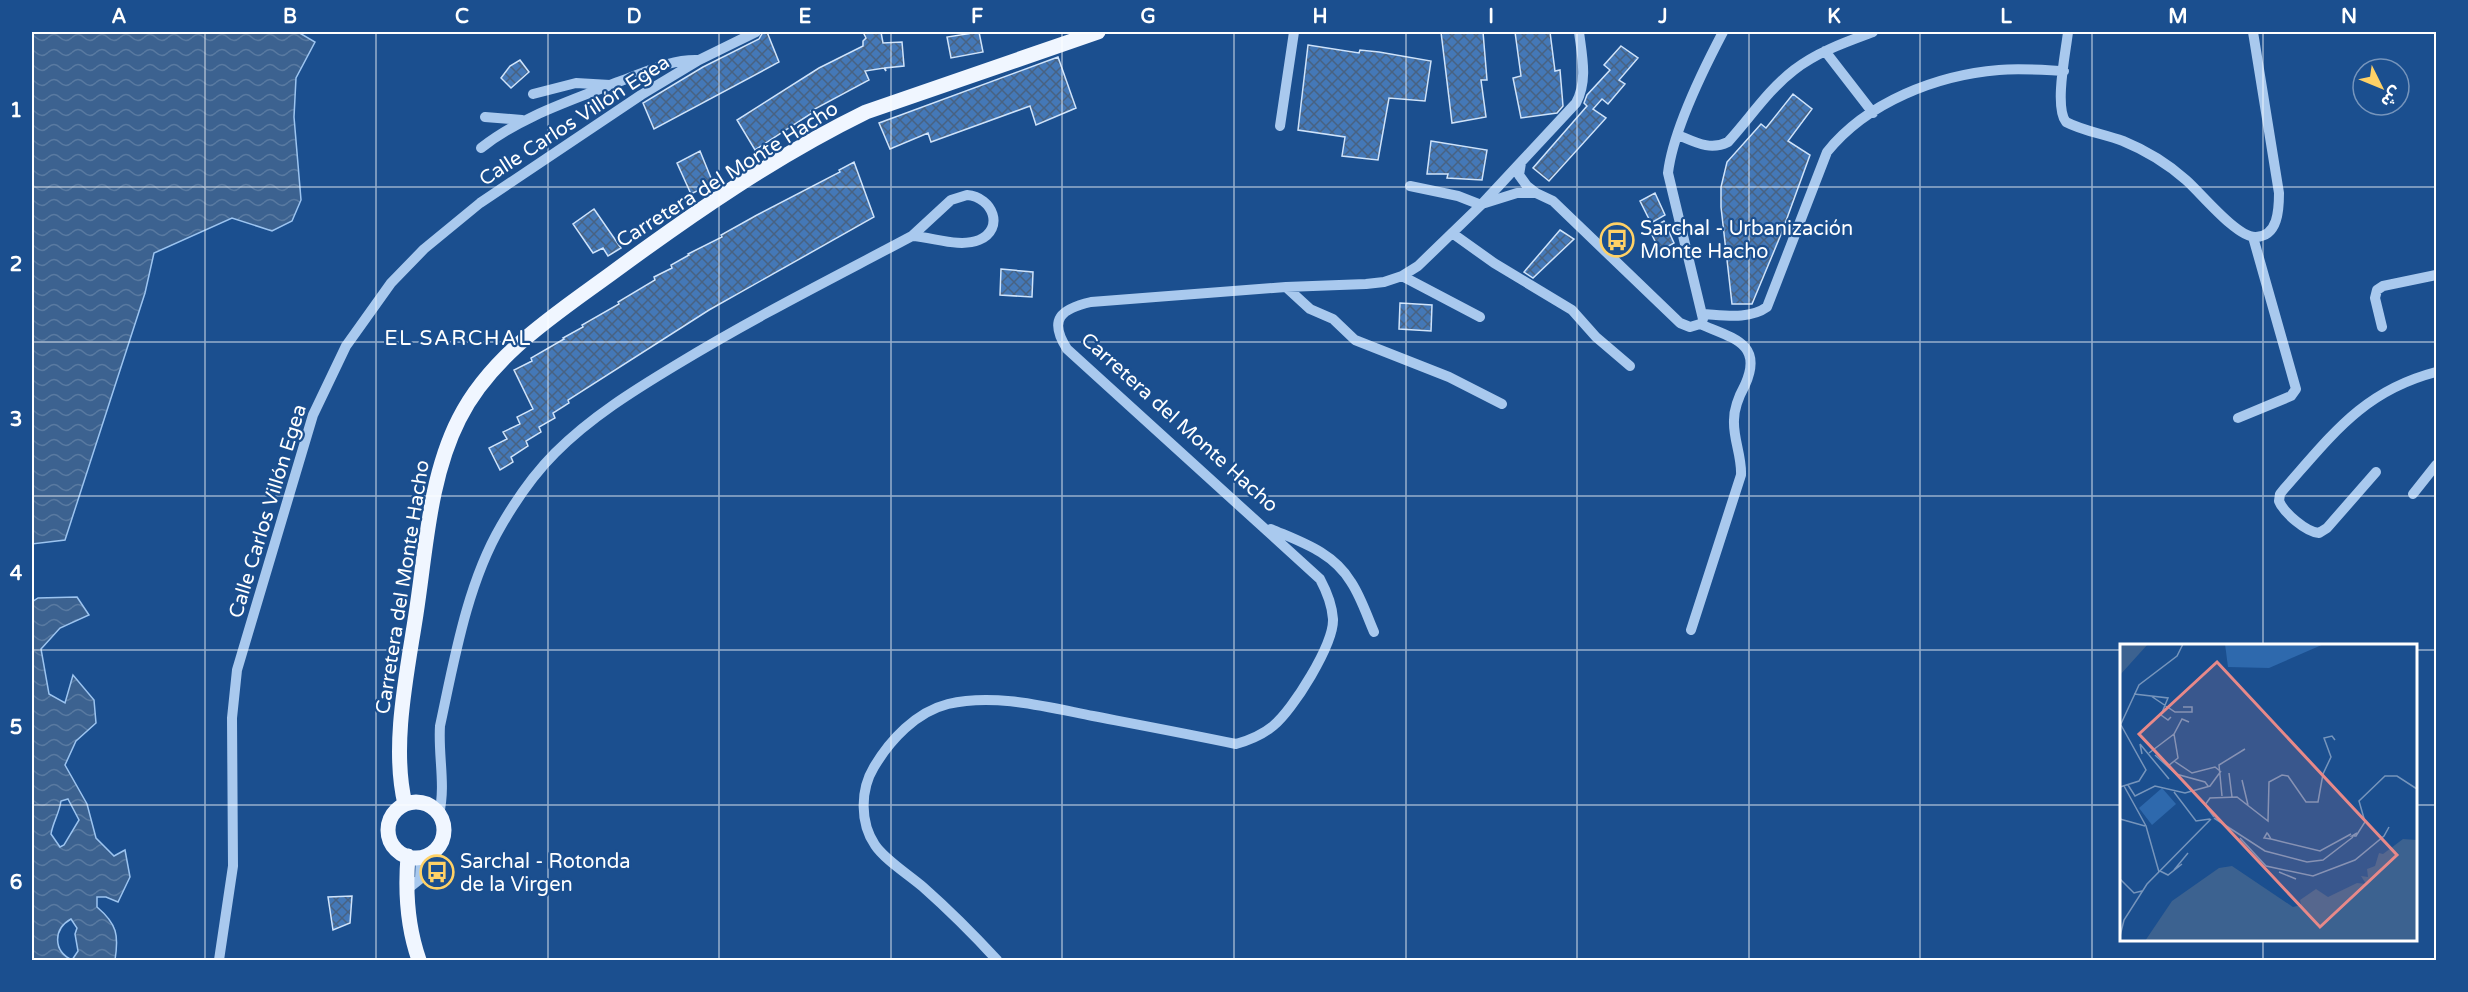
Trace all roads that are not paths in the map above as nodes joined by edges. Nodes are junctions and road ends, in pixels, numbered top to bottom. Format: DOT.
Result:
graph roads {
  1 [pos="756,32"];
  2 [pos="1098,32"];
  3 [pos="1294,32"];
  4 [pos="1580,32"];
  5 [pos="1723,32"];
  6 [pos="1873,32"];
  7 [pos="2068,32"];
  8 [pos="2253,32"];
  9 [pos="1826,51"];
  10 [pos="699,60"];
  11 [pos="2064,71"];
  12 [pos="610,85"];
  13 [pos="533,94"];
  14 [pos="1873,113"];
  15 [pos="485,117"];
  16 [pos="522,120"];
  17 [pos="1280,126"];
  18 [pos="1678,135"];
  19 [pos="481,148"];
  20 [pos="1521,163"];
  21 [pos="1410,186"];
  22 [pos="1536,193"];
  23 [pos="1481,205"];
  24 [pos="1452,233"];
  25 [pos="912,236"];
  26 [pos="2253,237"];
  27 [pos="2436,275"];
  28 [pos="1402,276"];
  29 [pos="1286,287"];
  30 [pos="1480,317"];
  31 [pos="1701,319"];
  32 [pos="2382,327"];
  33 [pos="1630,366"];
  34 [pos="2436,372"];
  35 [pos="1502,404"];
  36 [pos="2238,418"];
  37 [pos="2436,465"];
  38 [pos="2376,472"];
  39 [pos="2413,494"];
  40 [pos="1262,526"];
  41 [pos="1691,630"];
  42 [pos="1374,633"];
  43 [pos="407,799"];
  44 [pos="439,807"];
  45 [pos="414,857"];
  46 [pos="405,891"];
  47 [pos="219,960"];
  48 [pos="419,960"];
  49 [pos="997,960"];
  1 -- 10 [label="street, Calle Carlos Villón Egea"];
  2 -- 43 [label="main road, Carretera del Monte Hacho"];
  3 -- 17 [label="street"];
  4 -- 20 [label="street"];
  5 -- 18 [label="street"];
  6 -- 9 [label="street"];
  7 -- 11 [label="street"];
  8 -- 26 [label="street"];
  9 -- 14 [label="street"];
  9 -- 18 [label="street"];
  10 -- 12 [label="street"];
  10 -- 47 [label="street, Calle Carlos Villón Egea"];
  11 -- 14 [label="street"];
  11 -- 26 [label="street"];
  12 -- 13 [label="street"];
  12 -- 16 [label="street"];
  14 -- 31 [label="street"];
  15 -- 16 [label="street"];
  16 -- 19 [label="street"];
  18 -- 31 [label="street"];
  20 -- 22 [label="street"];
  20 -- 23 [label="street"];
  21 -- 23 [label="street"];
  22 -- 23 [label="street, Carretera del Monte Hacho"];
  22 -- 31 [label="street"];
  23 -- 24 [label="street, Carretera del Monte Hacho"];
  24 -- 28 [label="street, Carretera del Monte Hacho"];
  24 -- 33 [label="street"];
  25 -- 25 [label="street"];
  25 -- 44 [label="street"];
  26 -- 36 [label="street"];
  27 -- 32 [label="street"];
  28 -- 29 [label="street, Carretera del Monte Hacho"];
  28 -- 30 [label="street"];
  29 -- 35 [label="street"];
  29 -- 40 [label="street, Carretera del Monte Hacho"];
  31 -- 41 [label="street"];
  34 -- 38 [label="street"];
  37 -- 39 [label="street"];
  40 -- 42 [label="street"];
  40 -- 49 [label="street, Carretera del Monte Hacho"];
  43 -- 44 [label="main road"];
  43 -- 45 [label="main road"];
  44 -- 45 [label="main road"];
  45 -- 46 [label="main road"];
  45 -- 46 [label="street"];
  46 -- 48 [label="main road"];
}
